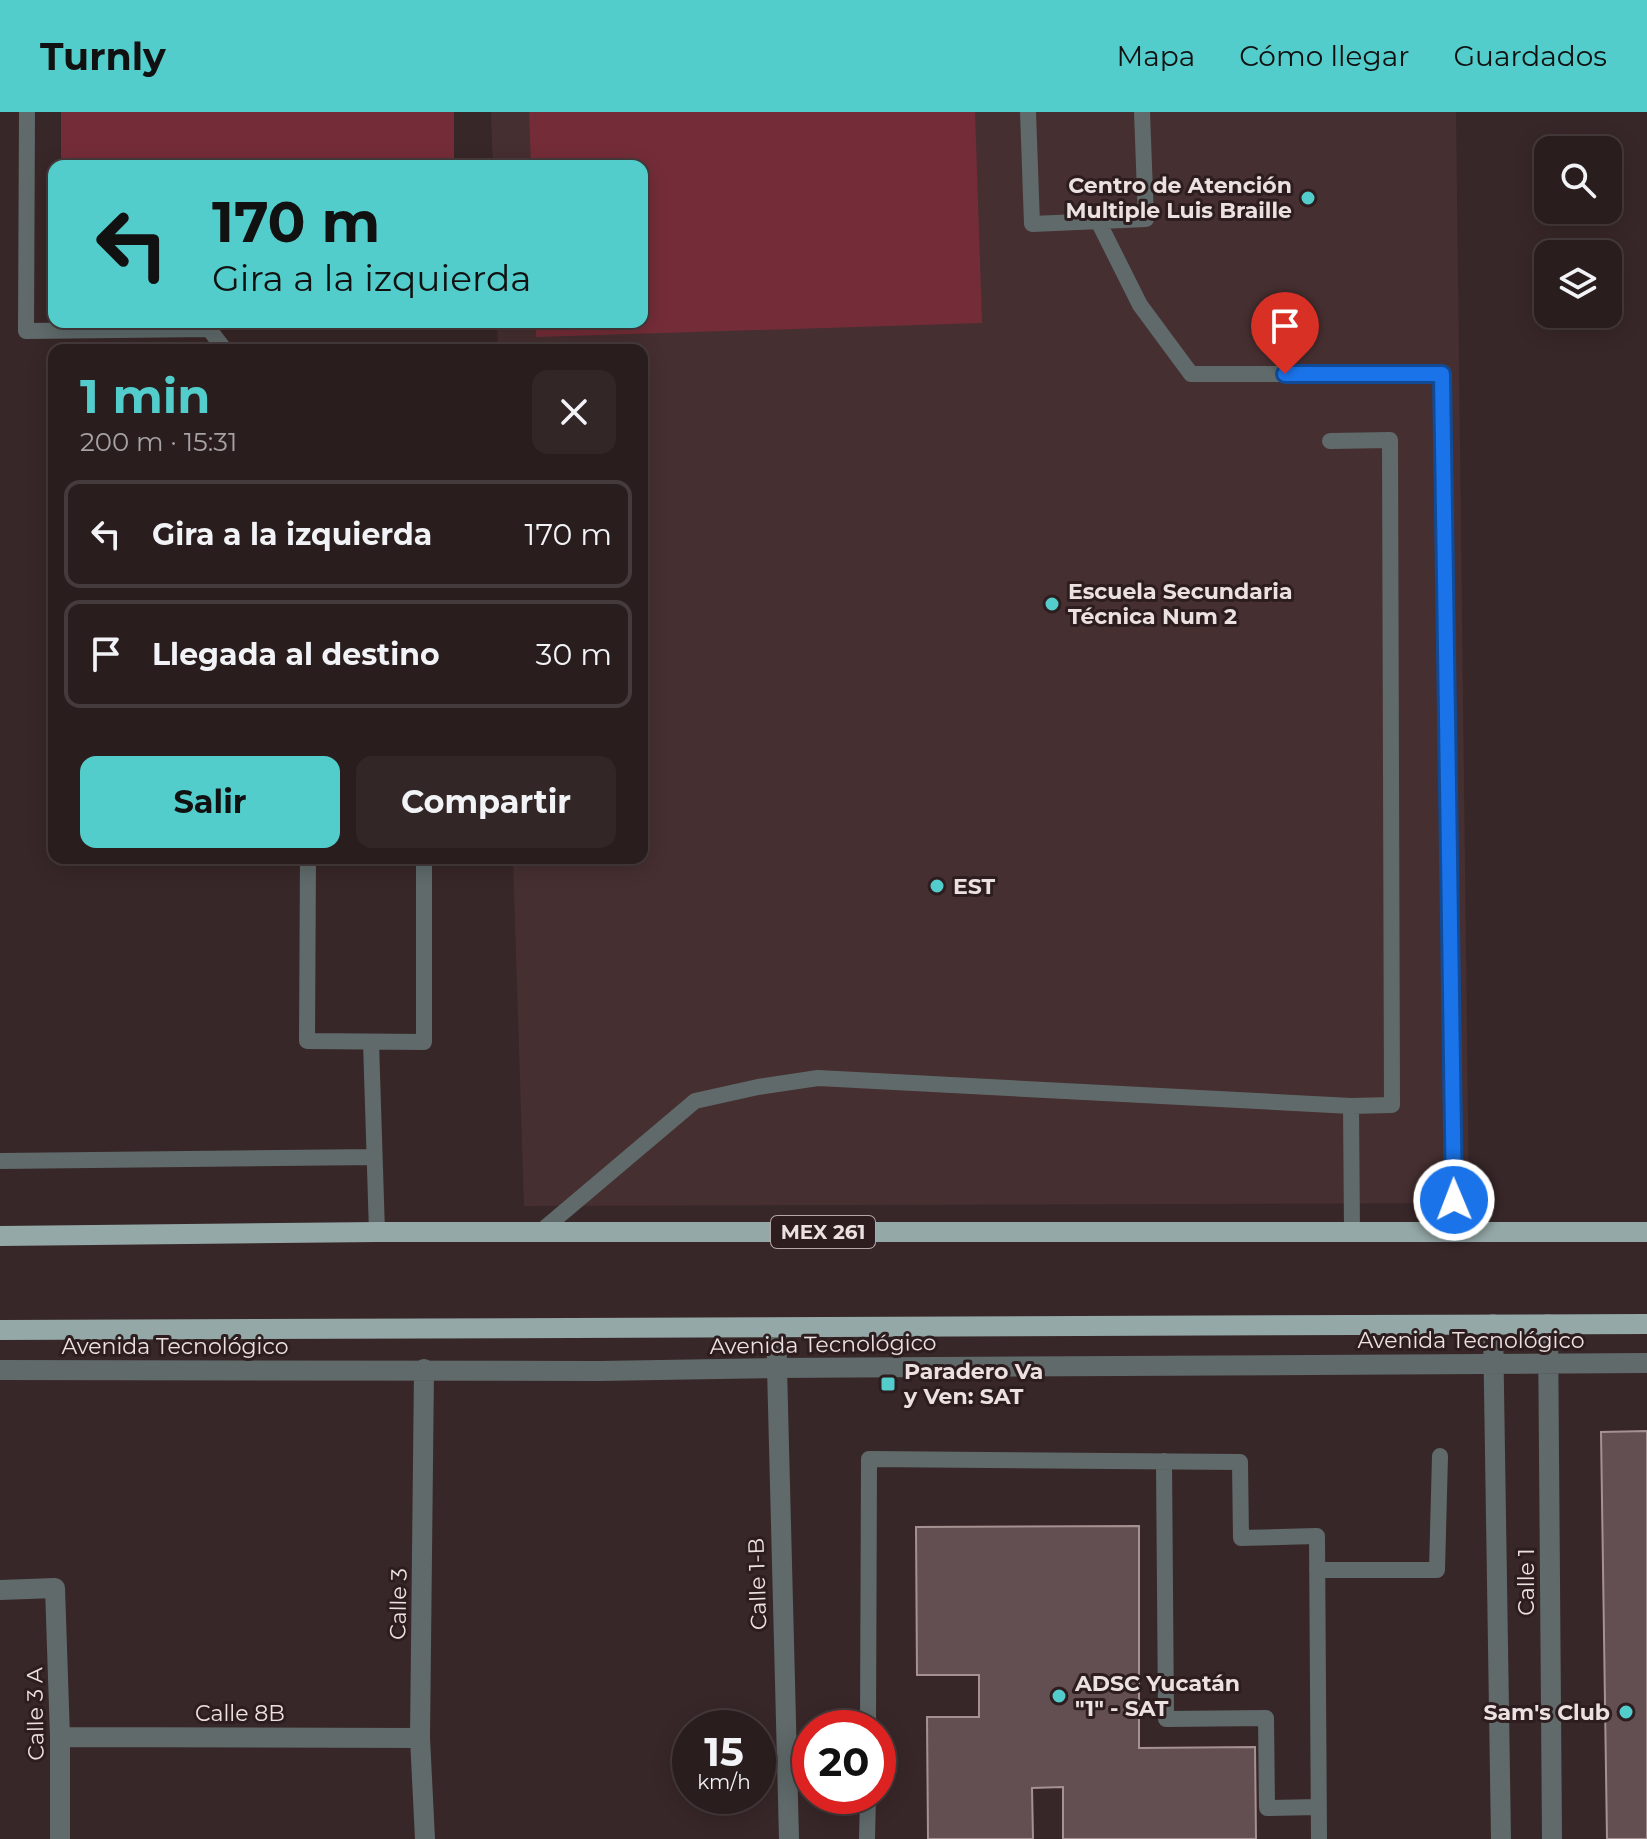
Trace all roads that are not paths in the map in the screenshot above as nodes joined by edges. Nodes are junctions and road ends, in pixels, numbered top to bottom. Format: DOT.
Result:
graph roads {
  1 [pos="27,112"];
  2 [pos="1028,112"];
  3 [pos="1142,112"];
  4 [pos="1098,221"];
  5 [pos="220,344"];
  6 [pos="1330,441"];
  7 [pos="308,864"];
  8 [pos="424,864"];
  9 [pos="371,1042"];
  10 [pos="1351,1106"];
  11 [pos="374,1157"];
  12 [pos="0,1161"];
  13 [pos="1352,1231"];
  14 [pos="377,1232"];
  15 [pos="540,1232"];
  16 [pos="1455,1232"];
  17 [pos="1647,1232"];
  18 [pos="0,1236"];
  19 [pos="1493,1324"];
  20 [pos="1548,1324"];
  21 [pos="1647,1324"];
  22 [pos="776,1328"];
  23 [pos="0,1330"];
  24 [pos="1647,1363"];
  25 [pos="1493,1364"];
  26 [pos="1549,1364"];
  27 [pos="775,1368"];
  28 [pos="424,1369"];
  29 [pos="0,1370"];
  30 [pos="1440,1456"];
  31 [pos="1164,1461"];
  32 [pos="1317,1570"];
  33 [pos="0,1590"];
  34 [pos="868,1710"];
  35 [pos="60,1737"];
  36 [pos="420,1738"];
  37 [pos="1318,1807"];
  38 [pos="868,1814"];
  39 [pos="60,1839"];
  40 [pos="425,1839"];
  41 [pos="789,1839"];
  42 [pos="867,1839"];
  43 [pos="1319,1839"];
  44 [pos="1501,1839"];
  45 [pos="1552,1839"];
  1 -- 5 [label="lane"];
  2 -- 4 [label="lane"];
  3 -- 4 [label="lane"];
  4 -- 16 [label="lane"];
  6 -- 10 [label="lane"];
  7 -- 9 [label="lane"];
  8 -- 9 [label="lane"];
  9 -- 11 [label="lane"];
  10 -- 13 [label="lane"];
  10 -- 15 [label="lane"];
  11 -- 12 [label="lane"];
  11 -- 14 [label="lane"];
  13 -- 15 [label="main road, MEX 261"];
  13 -- 16 [label="main road, MEX 261"];
  14 -- 15 [label="main road, MEX 261"];
  14 -- 18 [label="main road, MEX 261"];
  16 -- 17 [label="main road, MEX 261"];
  19 -- 20 [label="main road, Avenida Tecnológico"];
  19 -- 22 [label="main road, Avenida Tecnológico"];
  19 -- 25 [label="street, Calle 1"];
  20 -- 21 [label="main road, Avenida Tecnológico"];
  20 -- 26 [label="street, Calle 1"];
  22 -- 23 [label="main road, Avenida Tecnológico"];
  22 -- 27 [label="street, Calle 1-B"];
  24 -- 26 [label="street, Avenida Tecnológico"];
  25 -- 26 [label="street, Avenida Tecnológico"];
  25 -- 27 [label="street, Avenida Tecnológico"];
  25 -- 44 [label="street, Calle 1"];
  26 -- 45 [label="street, Calle 1"];
  27 -- 28 [label="street, Avenida Tecnológico"];
  27 -- 41 [label="street, Calle 1-B"];
  28 -- 29 [label="street, Avenida Tecnológico"];
  28 -- 36 [label="street, Calle 3"];
  30 -- 32 [label="lane"];
  31 -- 32 [label="lane"];
  31 -- 34 [label="lane"];
  31 -- 37 [label="lane"];
  32 -- 37 [label="lane"];
  33 -- 35 [label="street, Calle 3 A"];
  35 -- 36 [label="street, Calle 8B"];
  35 -- 39 [label="street, Calle 3 A"];
  36 -- 40 [label="street, Calle 3"];
  37 -- 43 [label="lane"];
  38 -- 42 [label="lane"];
}
